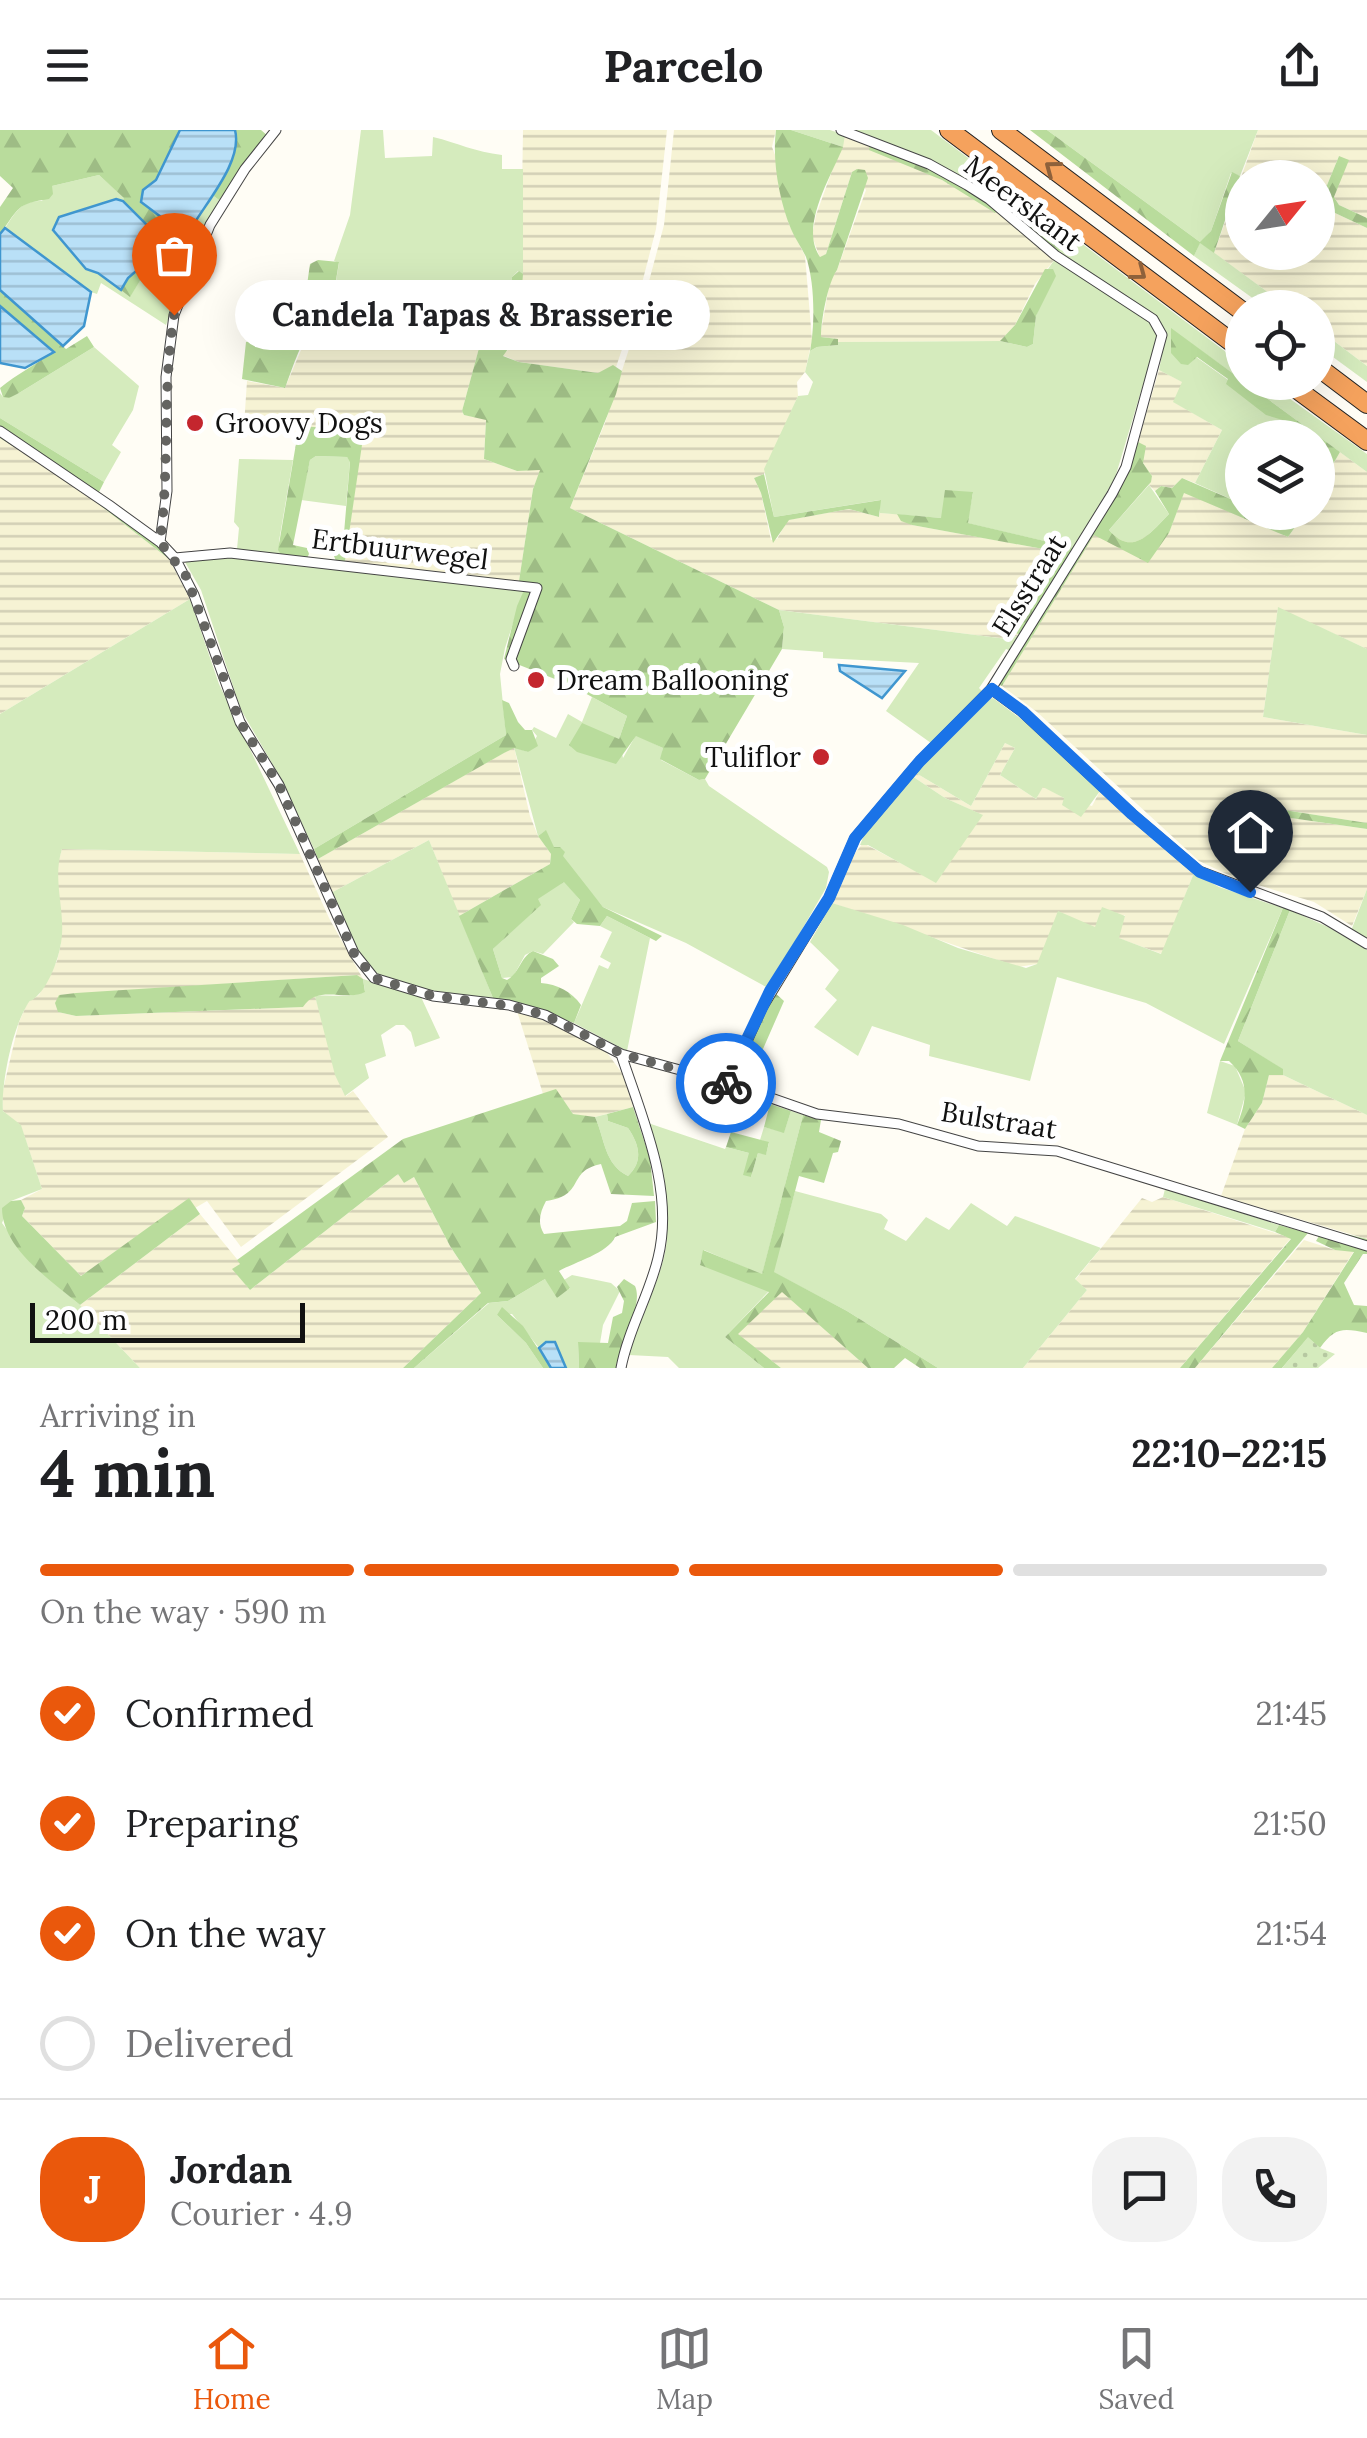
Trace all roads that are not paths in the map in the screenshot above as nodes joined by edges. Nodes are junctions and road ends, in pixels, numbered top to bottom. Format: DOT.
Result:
graph roads {
  1 [pos="276,130"];
  2 [pos="841,130"];
  3 [pos="950,130"];
  4 [pos="1001,130"];
  5 [pos="1225,297"];
  6 [pos="1162,336"];
  7 [pos="1225,337"];
  8 [pos="1335,379"];
  9 [pos="1311,400"];
  10 [pos="1367,404"];
  11 [pos="0,431"];
  12 [pos="1367,441"];
  13 [pos="160,542"];
  14 [pos="175,558"];
  15 [pos="514,666"];
  16 [pos="992,689"];
  17 [pos="1367,944"];
  18 [pos="622,1054"];
  19 [pos="728,1083"];
  20 [pos="1367,1246"];
  21 [pos="621,1368"];
  1 -- 13 [label="street"];
  2 -- 6 [label="street, Meerskant"];
  3 -- 7 [label="highway, one-way"];
  5 -- 4 [label="highway, one-way"];
  6 -- 16 [label="street, Elsstraat"];
  8 -- 10 [label="highway"];
  9 -- 12 [label="highway"];
  11 -- 13 [label="street, Bulstraat"];
  13 -- 14 [label="street, Bulstraat"];
  14 -- 15 [label="street, Ertbuurwegel"];
  14 -- 18 [label="street, Bulstraat"];
  16 -- 17 [label="street"];
  16 -- 19 [label="street, Elsstraat"];
  18 -- 19 [label="street, Bulstraat"];
  18 -- 21 [label="street"];
  19 -- 20 [label="street, Bulstraat"];
}
